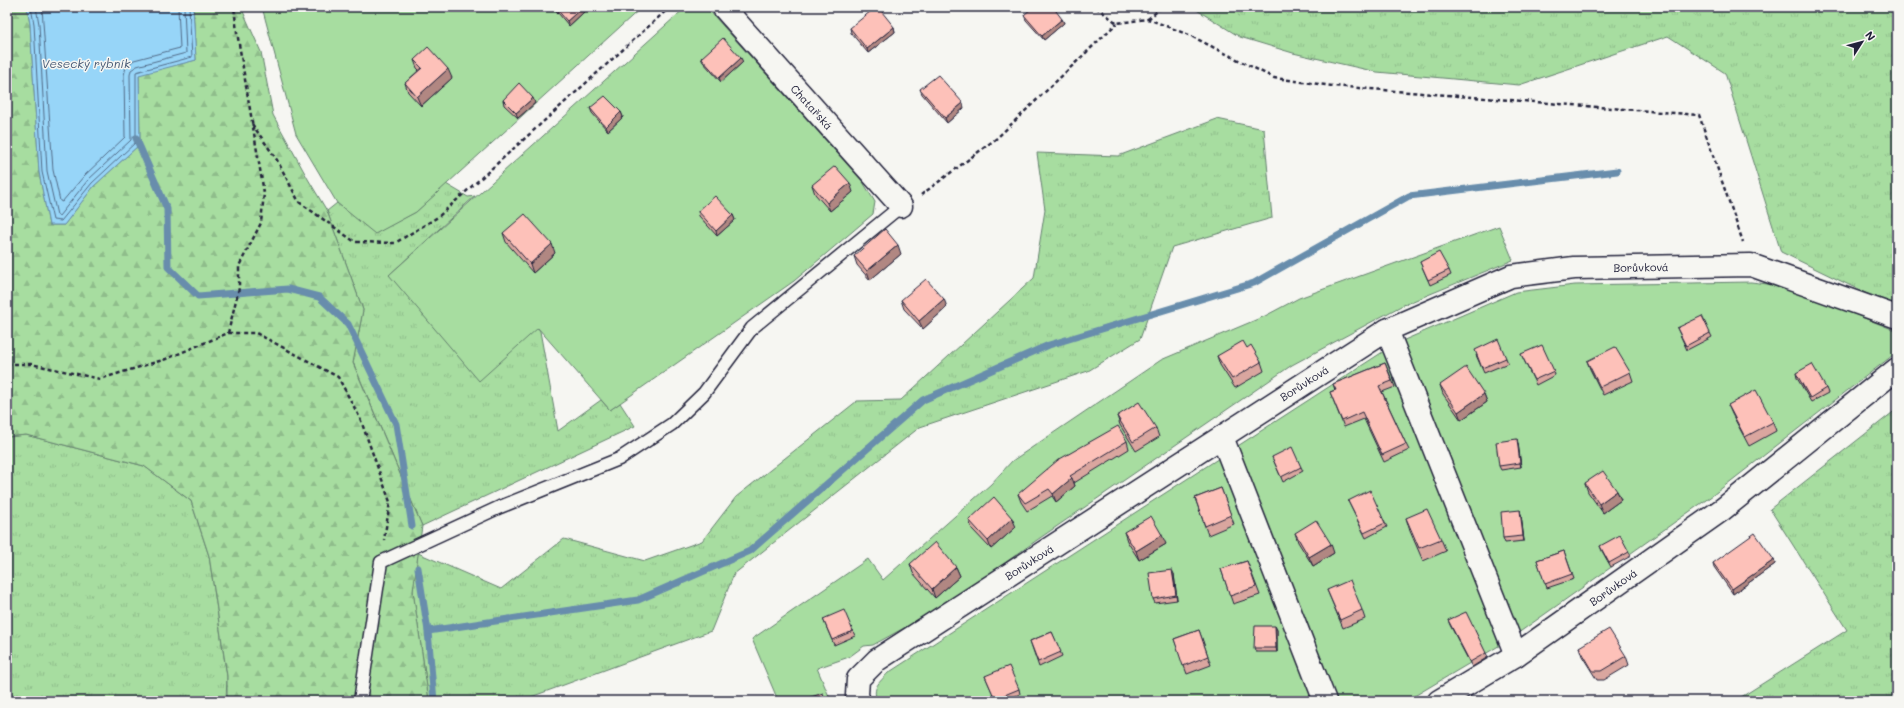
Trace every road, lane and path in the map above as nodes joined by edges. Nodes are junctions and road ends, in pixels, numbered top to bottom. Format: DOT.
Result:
graph roads {
  1 [pos="234,7"];
  2 [pos="670,7"];
  3 [pos="723,7"];
  4 [pos="1096,7"];
  5 [pos="1162,7"];
  6 [pos="1148,19"];
  7 [pos="1117,23"];
  8 [pos="252,124"];
  9 [pos="901,206"];
  10 [pos="1751,265"];
  11 [pos="1897,317"];
  12 [pos="1387,330"];
  13 [pos="228,334"];
  14 [pos="7,364"];
  15 [pos="1897,369"];
  16 [pos="1222,437"];
  17 [pos="381,562"];
  18 [pos="1516,655"];
  19 [pos="360,701"];
  20 [pos="859,701"];
  21 [pos="1325,701"];
  22 [pos="1439,701"];
  1 -- 8 [label="path"];
  2 -- 8 [label="path"];
  3 -- 9 [label="street, Chatařská"];
  4 -- 7 [label="path"];
  5 -- 6 [label="path"];
  6 -- 7 [label="path"];
  6 -- 10 [label="path"];
  7 -- 9 [label="path"];
  8 -- 13 [label="path"];
  9 -- 17 [label="lane"];
  10 -- 11 [label="street, Borůvková"];
  10 -- 12 [label="street, Borůvková"];
  12 -- 16 [label="street, Borůvková"];
  12 -- 18 [label="street"];
  13 -- 14 [label="path"];
  13 -- 17 [label="path"];
  15 -- 18 [label="street, Borůvková"];
  16 -- 20 [label="street, Borůvková"];
  16 -- 21 [label="street"];
  17 -- 19 [label="lane"];
  18 -- 22 [label="street, Borůvková"];
}
